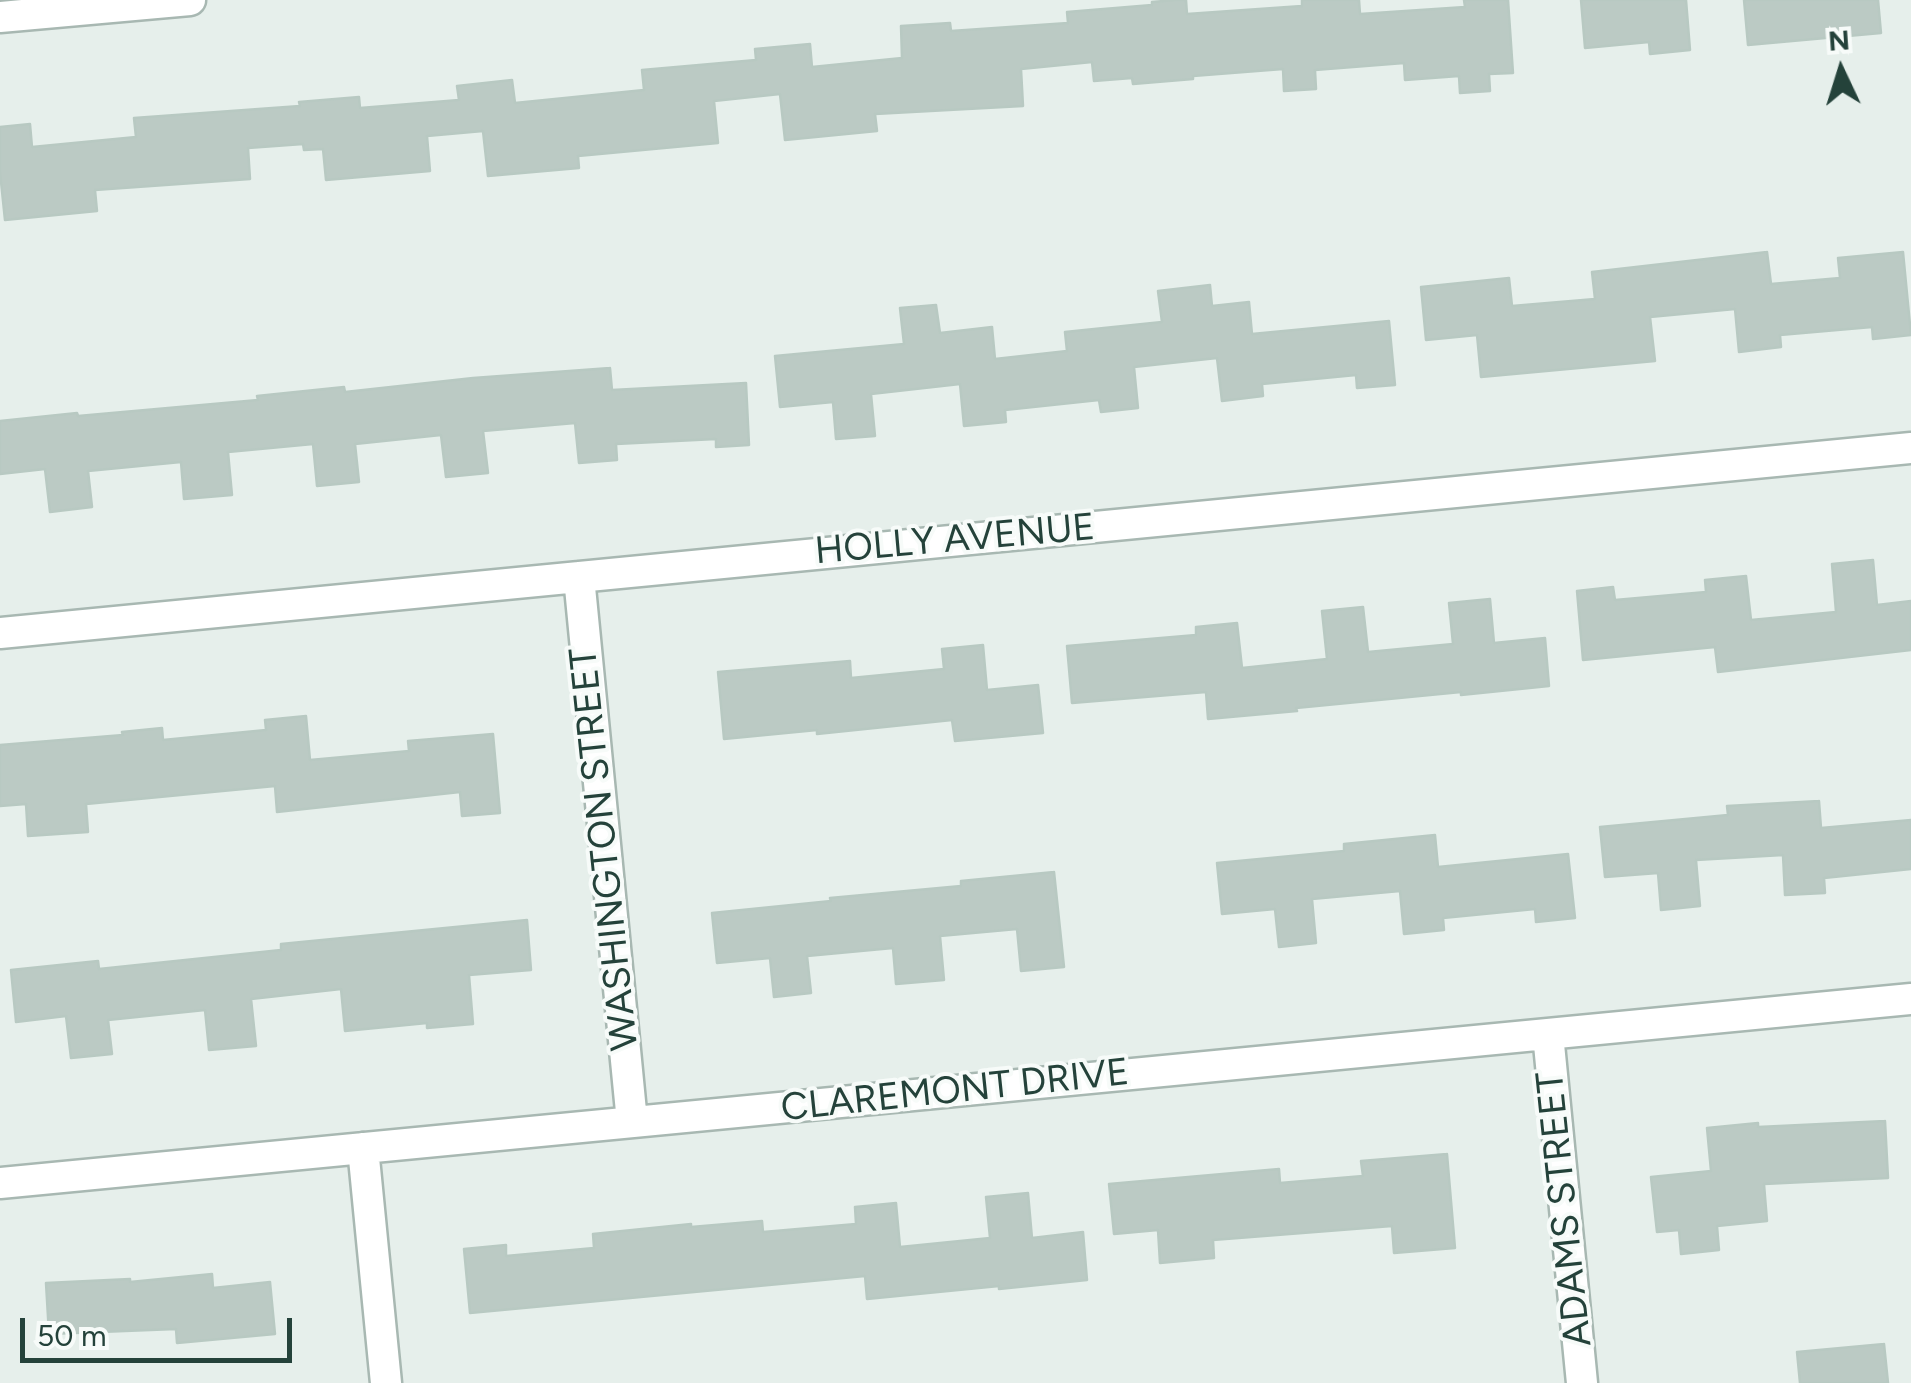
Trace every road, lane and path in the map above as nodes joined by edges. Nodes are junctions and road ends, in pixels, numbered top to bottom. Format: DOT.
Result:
graph roads {
  1 [pos="190,0"];
  2 [pos="0,18"];
  3 [pos="1911,448"];
  4 [pos="579,576"];
  5 [pos="0,632"];
  6 [pos="1911,999"];
  7 [pos="1548,1034"];
  8 [pos="632,1122"];
  9 [pos="363,1148"];
  10 [pos="0,1183"];
  11 [pos="386,1383"];
  12 [pos="1582,1383"];
  1 -- 2 [label="street"];
  3 -- 4 [label="street, HOLLY AVENUE"];
  4 -- 5 [label="street, HOLLY AVENUE"];
  4 -- 8 [label="street, WASHINGTON STREET"];
  6 -- 7 [label="street, CLAREMONT DRIVE"];
  7 -- 8 [label="street, CLAREMONT DRIVE"];
  7 -- 12 [label="street, ADAMS STREET"];
  8 -- 9 [label="street, CLAREMONT DRIVE"];
  9 -- 10 [label="street, CLAREMONT DRIVE"];
  9 -- 11 [label="street"];
}
